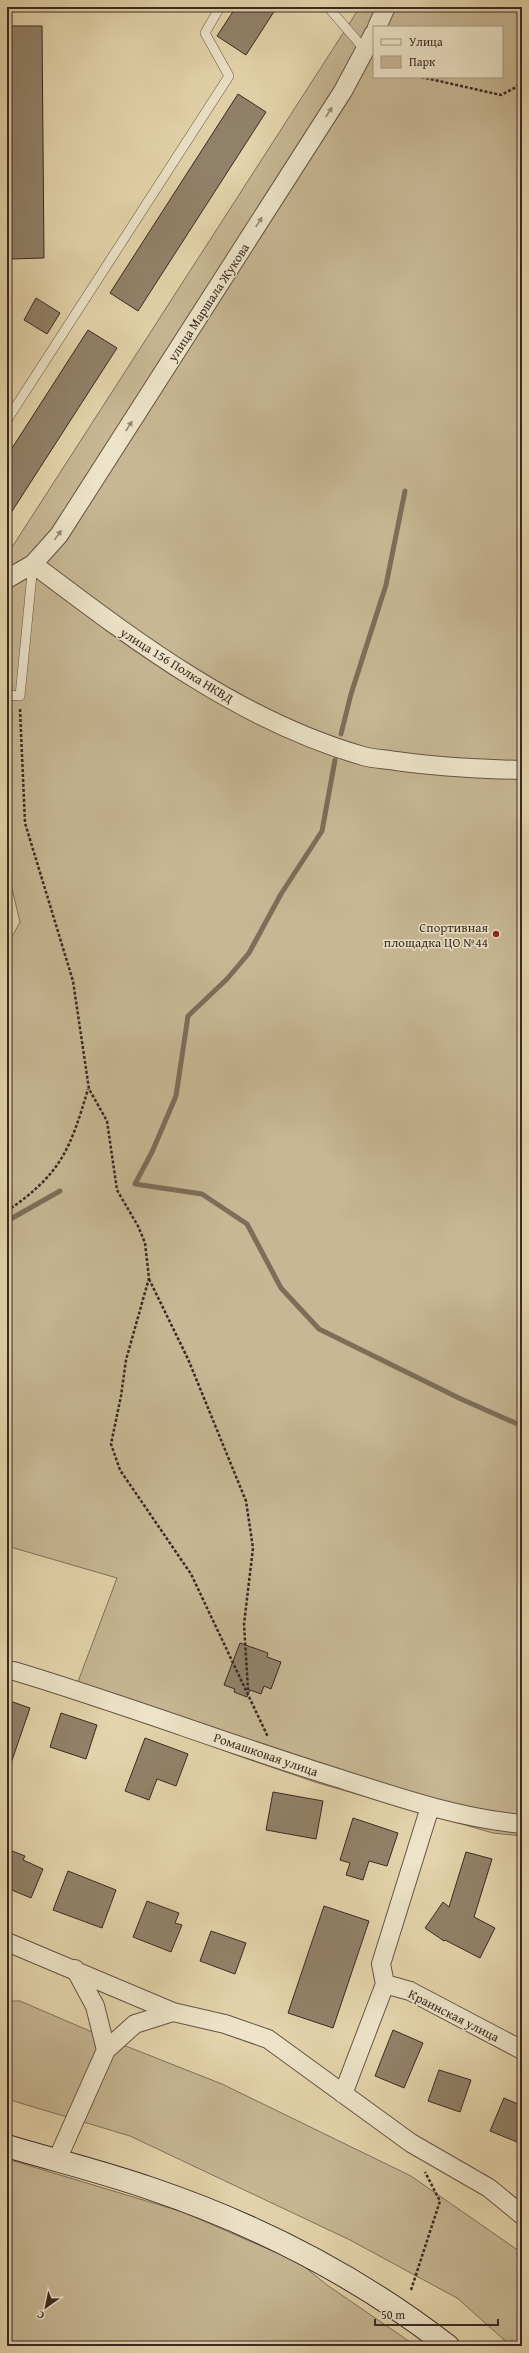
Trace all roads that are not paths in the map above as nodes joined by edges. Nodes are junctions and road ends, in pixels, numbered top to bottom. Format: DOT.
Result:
graph roads {
  1 [pos="220,7"];
  2 [pos="328,7"];
  3 [pos="386,7"];
  4 [pos="377,26"];
  5 [pos="373,35"];
  6 [pos="366,51"];
  7 [pos="7,420"];
  8 [pos="33,564"];
  9 [pos="7,579"];
  10 [pos="7,696"];
  11 [pos="522,770"];
  12 [pos="14,1671"];
  13 [pos="430,1807"];
  14 [pos="522,1824"];
  15 [pos="7,1942"];
  16 [pos="75,1969"];
  17 [pos="385,1984"];
  18 [pos="173,2012"];
  19 [pos="106,2050"];
  20 [pos="522,2050"];
  21 [pos="343,2094"];
  22 [pos="7,2146"];
  23 [pos="57,2160"];
  24 [pos="522,2215"];
  25 [pos="448,2346"];
  1 -- 7 [label="lane"];
  2 -- 6 [label="lane"];
  3 -- 4 [label="street"];
  5 -- 6 [label="street, улица Маршала Жукова"];
  8 -- 6 [label="street, улица Маршала Жукова, one-way"];
  8 -- 9 [label="street, улица Маршала Жукова"];
  8 -- 10 [label="lane"];
  8 -- 11 [label="street, улица 156 Полка НКВД"];
  12 -- 13 [label="street, Ромашковая улица"];
  13 -- 14 [label="street, Ромашковая улица"];
  13 -- 17 [label="street"];
  15 -- 16 [label="street"];
  16 -- 18 [label="street"];
  16 -- 19 [label="street"];
  17 -- 20 [label="street, Краинская улица"];
  17 -- 21 [label="street"];
  18 -- 19 [label="street"];
  18 -- 21 [label="street"];
  19 -- 23 [label="street"];
  21 -- 24 [label="street"];
  22 -- 23 [label="main road"];
  23 -- 25 [label="main road"];
}
